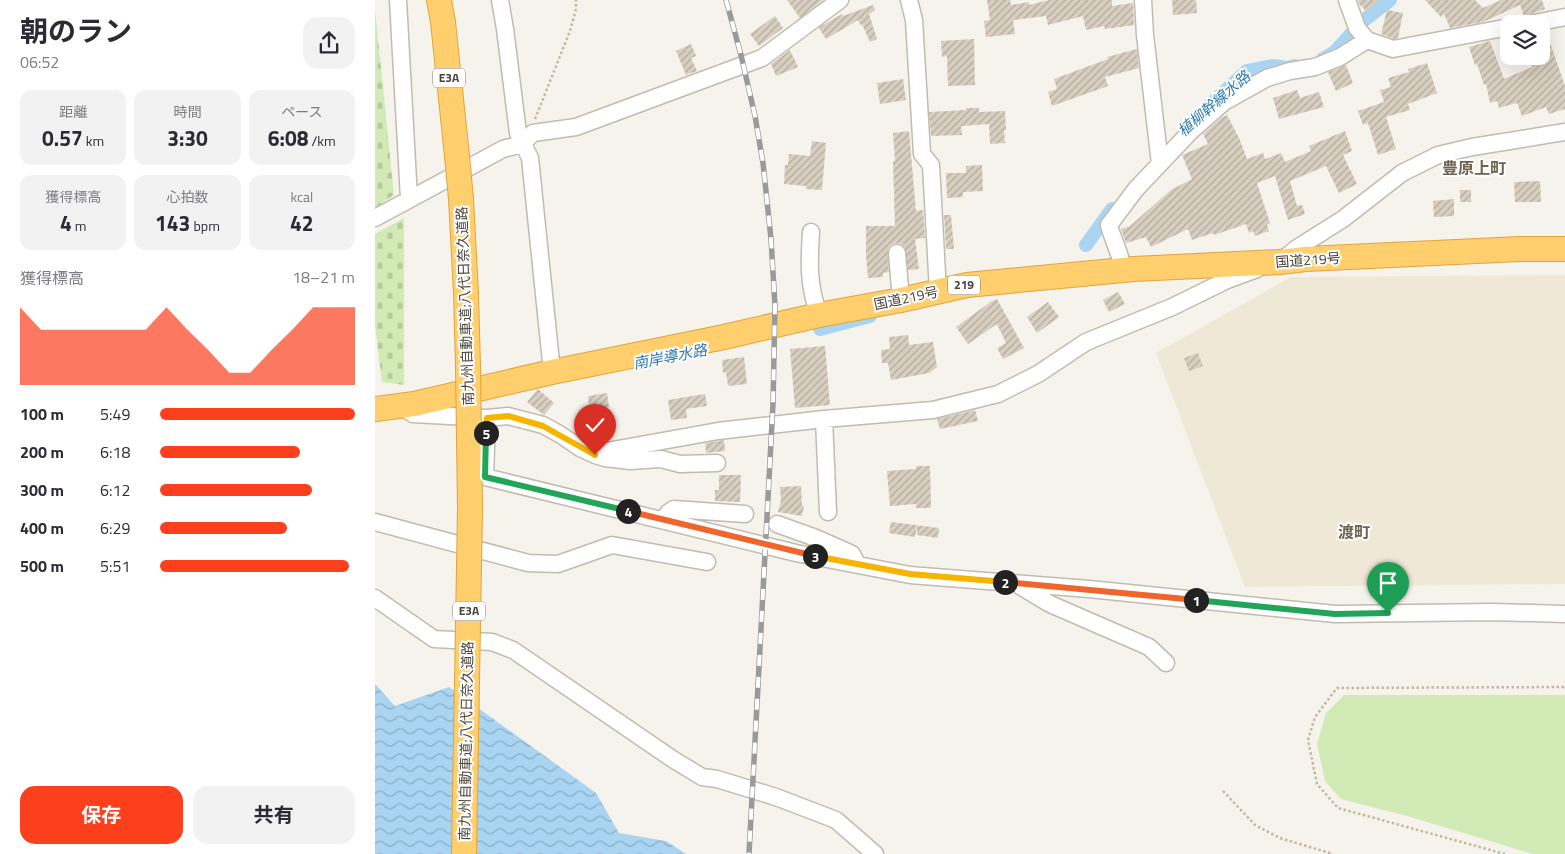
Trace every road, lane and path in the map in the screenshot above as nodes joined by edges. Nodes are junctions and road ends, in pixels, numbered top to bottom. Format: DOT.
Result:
graph roads {
  1 [pos="398,0"];
  2 [pos="439,0"];
  3 [pos="500,0"];
  4 [pos="577,0"];
  5 [pos="840,0"];
  6 [pos="909,0"];
  7 [pos="1143,0"];
  8 [pos="1347,0"];
  9 [pos="1565,17"];
  10 [pos="1550,20"];
  11 [pos="1500,29"];
  12 [pos="1367,40"];
  13 [pos="1565,132"];
  14 [pos="527,138"];
  15 [pos="1160,164"];
  16 [pos="409,199"];
  17 [pos="375,218"];
  18 [pos="811,232"];
  19 [pos="1565,249"];
  20 [pos="897,253"];
  21 [pos="1280,262"];
  22 [pos="1123,270"];
  23 [pos="939,292"];
  24 [pos="901,300"];
  25 [pos="819,315"];
  26 [pos="552,372"];
  27 [pos="399,406"];
  28 [pos="375,409"];
  29 [pos="487,418"];
  30 [pos="824,419"];
  31 [pos="595,455"];
  32 [pos="717,463"];
  33 [pos="828,512"];
  34 [pos="745,514"];
  35 [pos="664,520"];
  36 [pos="375,522"];
  37 [pos="777,524"];
  38 [pos="707,562"];
  39 [pos="857,564"];
  40 [pos="1016,583"];
  41 [pos="375,598"];
  42 [pos="1565,614"];
  43 [pos="1166,663"];
  44 [pos="1565,687"];
  45 [pos="1223,791"];
  46 [pos="464,854"];
  47 [pos="875,854"];
  48 [pos="1333,854"];
  49 [pos="1505,854"];
  1 -- 16 [label="street"];
  2 -- 46 [label="highway, 南九州自動車道;八代日奈久道路 / E3A, bridge"];
  3 -- 14 [label="street"];
  4 -- 14 [label="path"];
  5 -- 14 [label="street"];
  6 -- 23 [label="street"];
  7 -- 15 [label="street"];
  8 -- 12 [label="street"];
  9 -- 10 [label="street"];
  11 -- 12 [label="street"];
  12 -- 15 [label="street"];
  13 -- 21 [label="street"];
  14 -- 16 [label="street"];
  14 -- 26 [label="street"];
  15 -- 22 [label="street"];
  16 -- 17 [label="street"];
  18 -- 25 [label="street"];
  19 -- 21 [label="highway, 国道219号 / 219"];
  20 -- 24 [label="street"];
  21 -- 22 [label="highway, 国道219号 / 219"];
  21 -- 30 [label="street"];
  22 -- 23 [label="highway, 国道219号 / 219"];
  23 -- 24 [label="highway, 国道219号 / 219"];
  24 -- 25 [label="highway, 国道219号 / 219"];
  25 -- 26 [label="highway, 国道219号 / 219"];
  26 -- 27 [label="highway, 国道219号 / 219"];
  27 -- 28 [label="highway, 国道219号 / 219"];
  27 -- 29 [label="street"];
  29 -- 31 [label="street"];
  29 -- 35 [label="street"];
  30 -- 31 [label="street"];
  30 -- 33 [label="street"];
  31 -- 32 [label="street"];
  34 -- 35 [label="street"];
  35 -- 39 [label="street"];
  36 -- 38 [label="street"];
  37 -- 39 [label="street"];
  39 -- 40 [label="street"];
  40 -- 42 [label="street"];
  40 -- 43 [label="street"];
  41 -- 47 [label="street"];
  44 -- 49 [label="path"];
  45 -- 48 [label="path"];
}
